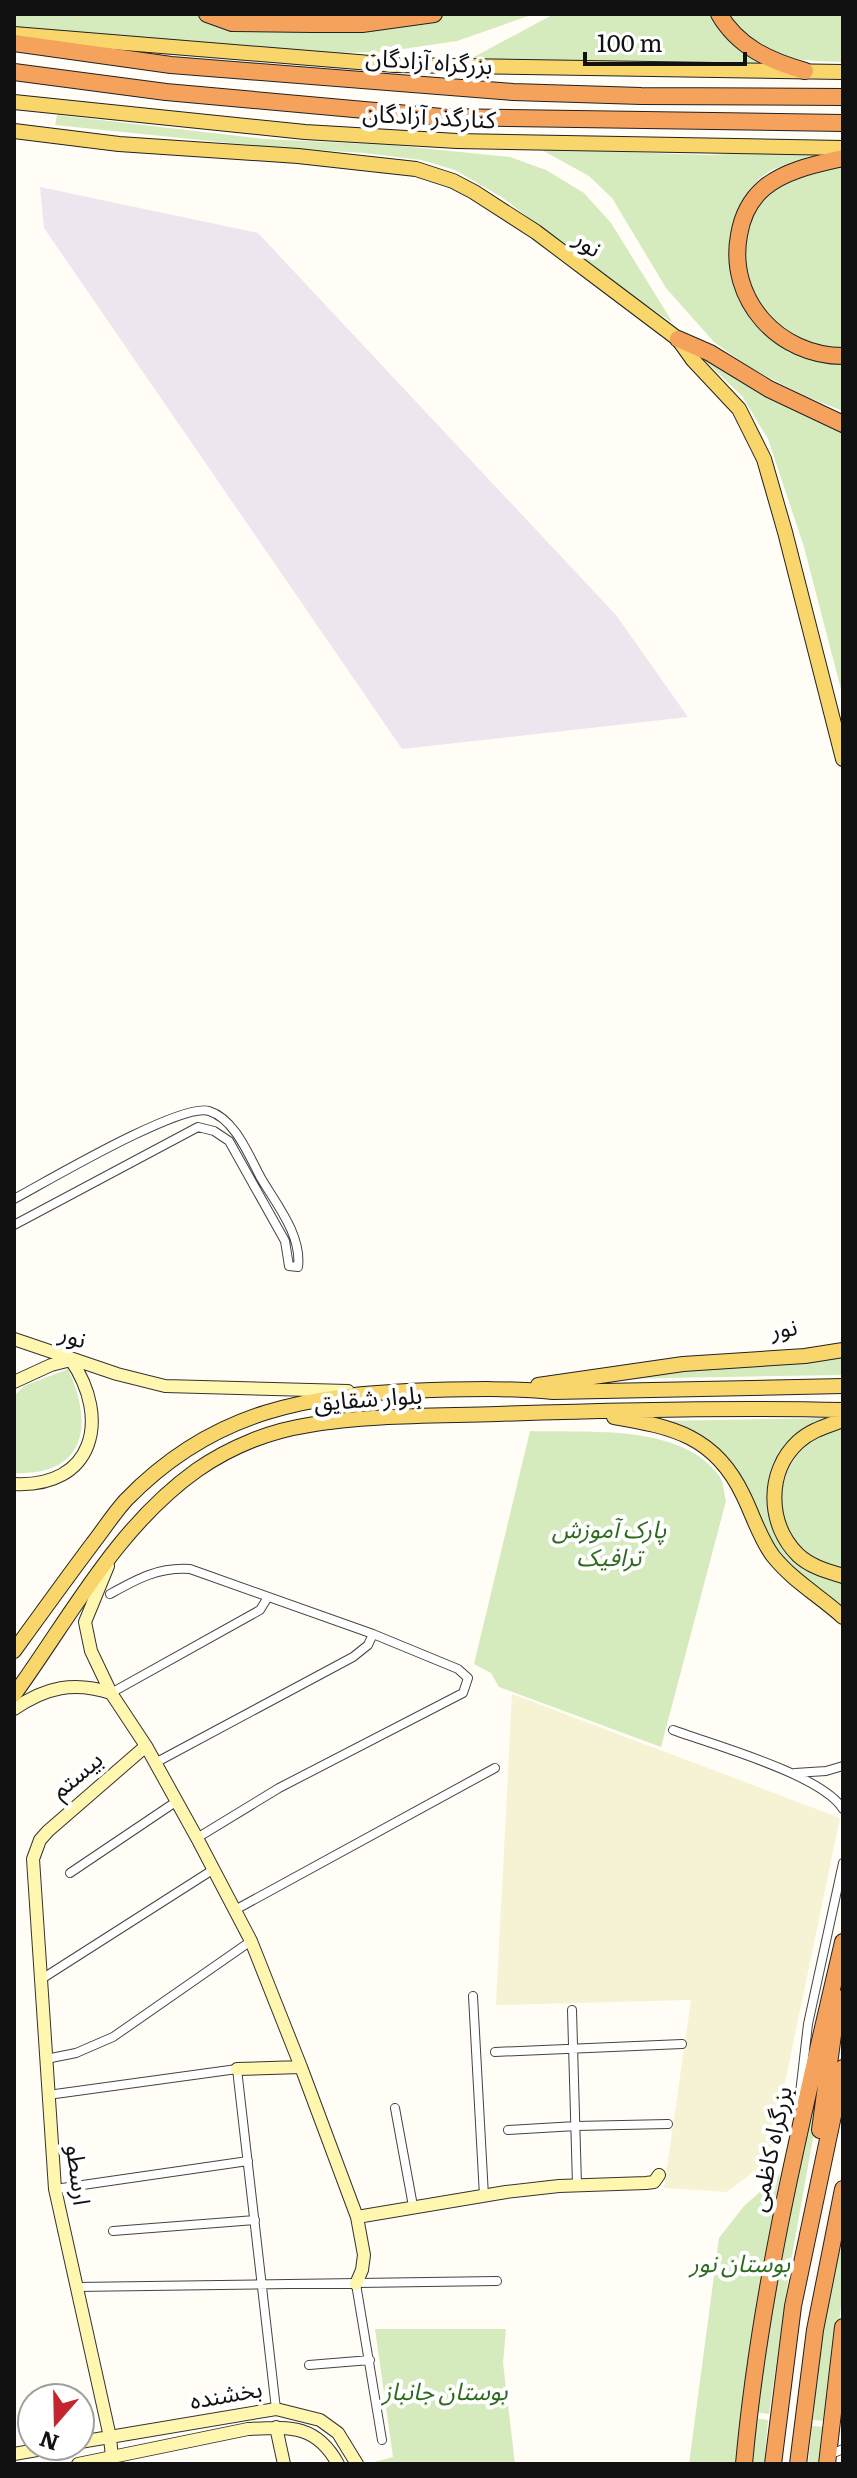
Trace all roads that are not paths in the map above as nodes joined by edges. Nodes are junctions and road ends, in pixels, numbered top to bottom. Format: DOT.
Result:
graph roads {
  1 [pos="207,14"];
  2 [pos="434,14"];
  3 [pos="719,14"];
  4 [pos="14,34"];
  5 [pos="14,43"];
  6 [pos="805,71"];
  7 [pos="14,72"];
  8 [pos="843,72"];
  9 [pos="843,97"];
  10 [pos="14,102"];
  11 [pos="843,123"];
  12 [pos="14,131"];
  13 [pos="843,148"];
  14 [pos="843,158"];
  15 [pos="678,339"];
  16 [pos="843,356"];
  17 [pos="843,424"];
  18 [pos="843,759"];
  19 [pos="14,1199"];
  20 [pos="14,1225"];
  21 [pos="14,1339"];
  22 [pos="843,1341"];
  23 [pos="843,1350"];
  24 [pos="732,1359"];
  25 [pos="71,1360"];
  26 [pos="14,1382"];
  27 [pos="843,1386"];
  28 [pos="518,1389"];
  29 [pos="372,1392"];
  30 [pos="843,1410"];
  31 [pos="578,1411"];
  32 [pos="843,1420"];
  33 [pos="14,1484"];
  34 [pos="115,1551"];
  35 [pos="843,1576"];
  36 [pos="110,1594"];
  37 [pos="268,1597"];
  38 [pos="842,1616"];
  39 [pos="373,1634"];
  40 [pos="14,1651"];
  41 [pos="111,1693"];
  42 [pos="14,1695"];
  43 [pos="14,1709"];
  44 [pos="673,1730"];
  45 [pos="146,1746"];
  46 [pos="155,1763"];
  47 [pos="843,1766"];
  48 [pos="495,1768"];
  49 [pos="791,1773"];
  50 [pos="177,1801"];
  51 [pos="843,1809"];
  52 [pos="197,1838"];
  53 [pos="40,1840"];
  54 [pos="843,1863"];
  55 [pos="214,1869"];
  56 [pos="70,1873"];
  57 [pos="235,1910"];
  58 [pos="251,1941"];
  59 [pos="843,1942"];
  60 [pos="843,1949"];
  61 [pos="40,1980"];
  62 [pos="473,1996"];
  63 [pos="572,2010"];
  64 [pos="682,2044"];
  65 [pos="575,2050"];
  66 [pos="495,2052"];
  67 [pos="46,2059"];
  68 [pos="301,2067"];
  69 [pos="843,2068"];
  70 [pos="237,2069"];
  71 [pos="48,2095"];
  72 [pos="395,2108"];
  73 [pos="668,2124"];
  74 [pos="576,2126"];
  75 [pos="508,2130"];
  76 [pos="248,2161"];
  77 [pos="659,2175"];
  78 [pos="790,2177"];
  79 [pos="819,2179"];
  80 [pos="577,2185"];
  81 [pos="55,2189"];
  82 [pos="843,2189"];
  83 [pos="484,2196"];
  84 [pos="413,2206"];
  85 [pos="357,2217"];
  86 [pos="255,2220"];
  87 [pos="113,2231"];
  88 [pos="497,2281"];
  89 [pos="262,2284"];
  90 [pos="356,2284"];
  91 [pos="76,2287"];
  92 [pos="843,2327"];
  93 [pos="370,2360"];
  94 [pos="309,2365"];
  95 [pos="276,2409"];
  96 [pos="276,2427"];
  97 [pos="110,2437"];
  98 [pos="96,2439"];
  99 [pos="382,2440"];
  100 [pos="833,2456"];
  101 [pos="112,2461"];
  102 [pos="78,2464"];
  103 [pos="284,2464"];
  104 [pos="338,2464"];
  105 [pos="357,2464"];
  106 [pos="744,2464"];
  107 [pos="773,2464"];
  108 [pos="798,2464"];
  1 -- 2 [label="highway"];
  3 -- 6 [label="highway"];
  4 -- 6 [label="main road"];
  5 -- 9 [label="highway, بزرگراه آزادگان"];
  6 -- 8 [label="main road"];
  7 -- 11 [label="highway"];
  10 -- 13 [label="main road, کنارگذر آزادگان"];
  12 -- 15 [label="main road, نور"];
  14 -- 16 [label="highway"];
  15 -- 17 [label="highway"];
  15 -- 18 [label="main road, نور"];
  19 -- 20 [label="street"];
  21 -- 25 [label="main road, نور"];
  22 -- 24 [label="main road, نور"];
  23 -- 24 [label="main road"];
  24 -- 28 [label="main road"];
  25 -- 26 [label="main road"];
  25 -- 29 [label="main road, نور"];
  25 -- 33 [label="main road"];
  27 -- 28 [label="main road, بلوار شقایق"];
  28 -- 29 [label="main road, بلوار شقایق"];
  29 -- 40 [label="main road, بلوار شقایق"];
  30 -- 31 [label="main road, بلوار شقایق"];
  31 -- 34 [label="main road, بلوار شقایق"];
  31 -- 38 [label="main road"];
  32 -- 35 [label="main road"];
  34 -- 41 [label="main road"];
  34 -- 42 [label="main road, بلوار شقایق"];
  36 -- 37 [label="street"];
  37 -- 39 [label="street"];
  37 -- 41 [label="street"];
  39 -- 46 [label="street"];
  39 -- 52 [label="street"];
  41 -- 43 [label="main road"];
  41 -- 45 [label="main road"];
  44 -- 49 [label="street"];
  45 -- 46 [label="main road"];
  45 -- 53 [label="main road, بیستم"];
  46 -- 50 [label="main road"];
  47 -- 49 [label="street"];
  48 -- 57 [label="street"];
  49 -- 51 [label="street"];
  50 -- 52 [label="main road"];
  50 -- 56 [label="street"];
  52 -- 55 [label="main road"];
  53 -- 61 [label="main road, ارسطو"];
  54 -- 78 [label="street"];
  55 -- 57 [label="main road"];
  55 -- 61 [label="street"];
  57 -- 58 [label="main road"];
  58 -- 67 [label="street"];
  58 -- 68 [label="main road"];
  59 -- 78 [label="highway, بزرگراه کاظمی"];
  60 -- 79 [label="highway"];
  61 -- 67 [label="main road, ارسطو"];
  62 -- 83 [label="street"];
  63 -- 65 [label="street"];
  64 -- 65 [label="street"];
  65 -- 66 [label="street"];
  65 -- 74 [label="street"];
  67 -- 71 [label="main road, ارسطو"];
  68 -- 70 [label="main road"];
  68 -- 85 [label="main road"];
  69 -- 79 [label="highway"];
  70 -- 71 [label="street"];
  70 -- 76 [label="street"];
  71 -- 81 [label="main road, ارسطو"];
  72 -- 84 [label="street"];
  73 -- 74 [label="street"];
  74 -- 75 [label="street"];
  74 -- 80 [label="street"];
  76 -- 81 [label="street"];
  76 -- 86 [label="street"];
  77 -- 80 [label="main road"];
  78 -- 106 [label="highway, بزرگراه کاظمی"];
  79 -- 107 [label="highway"];
  80 -- 83 [label="main road"];
  81 -- 91 [label="main road, ارسطو"];
  82 -- 108 [label="highway"];
  83 -- 84 [label="main road"];
  84 -- 85 [label="main road"];
  85 -- 90 [label="main road"];
  86 -- 87 [label="street"];
  86 -- 89 [label="street"];
  88 -- 90 [label="street"];
  89 -- 90 [label="street"];
  89 -- 91 [label="street"];
  89 -- 95 [label="street"];
  90 -- 93 [label="street"];
  91 -- 97 [label="main road, ارسطو"];
  92 -- 100 [label="highway"];
  93 -- 94 [label="street"];
  93 -- 99 [label="street"];
  95 -- 97 [label="main road, بخشنده"];
  95 -- 105 [label="main road, بخشنده"];
  96 -- 101 [label="main road, بخشنده"];
  96 -- 103 [label="main road"];
  96 -- 104 [label="main road, بخشنده"];
  97 -- 98 [label="main road, بخشنده"];
  97 -- 101 [label="main road, ارسطو"];
  101 -- 102 [label="main road, بخشنده"];
}
